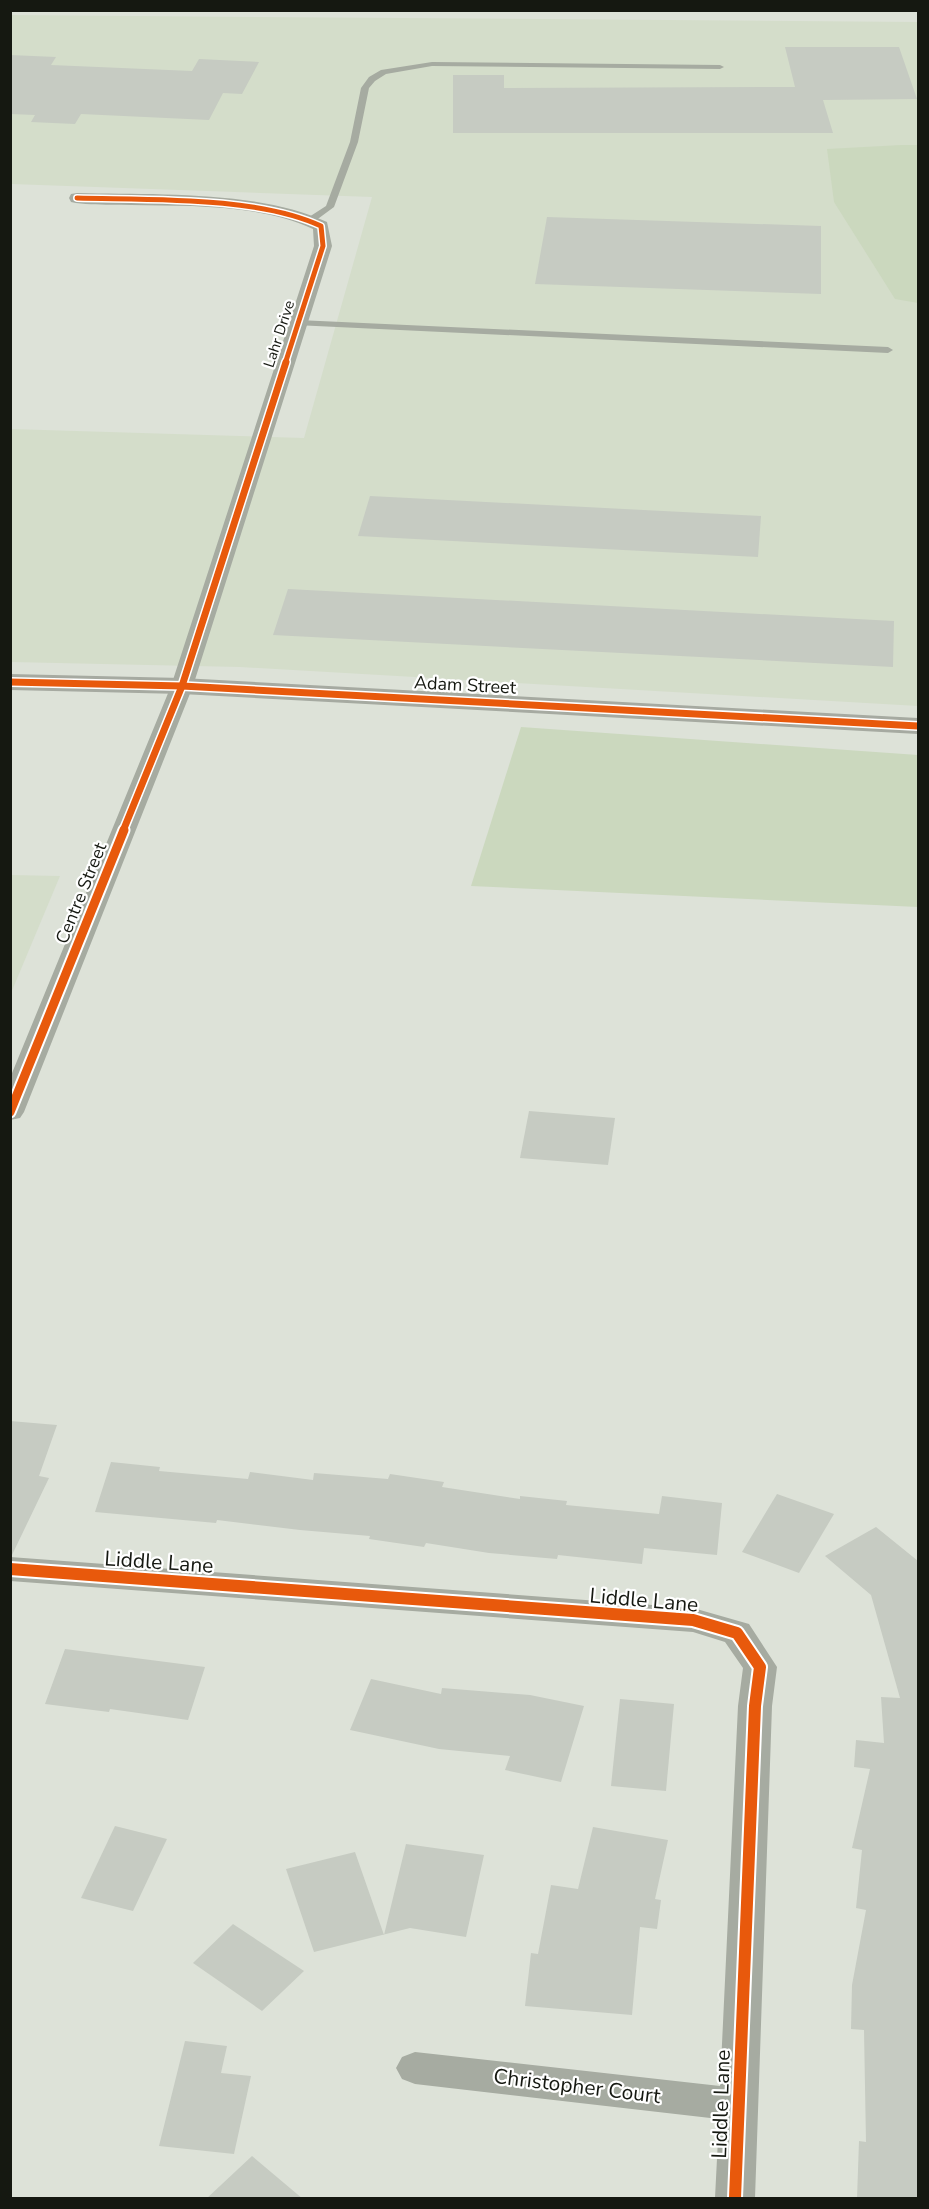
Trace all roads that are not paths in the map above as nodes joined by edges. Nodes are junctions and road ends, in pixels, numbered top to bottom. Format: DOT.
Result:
graph roads {
  1 [pos="720,67"];
  2 [pos="77,198"];
  3 [pos="312,219"];
  4 [pos="298,323"];
  5 [pos="888,350"];
  6 [pos="10,682"];
  7 [pos="182,686"];
  8 [pos="918,726"];
  9 [pos="10,1112"];
  10 [pos="10,1569"];
  11 [pos="415,2068"];
  12 [pos="739,2105"];
  13 [pos="735,2199"];
  1 -- 3 [label="lane"];
  2 -- 3 [label="street"];
  3 -- 4 [label="street, Lahr Drive"];
  4 -- 5 [label="lane"];
  4 -- 7 [label="street, Lahr Drive"];
  6 -- 7 [label="street, Adam Street"];
  7 -- 8 [label="street, Adam Street"];
  7 -- 9 [label="street, Centre Street"];
  10 -- 12 [label="street, Liddle Lane"];
  11 -- 12 [label="street, Christopher Court"];
  12 -- 13 [label="street, Liddle Lane"];
}
